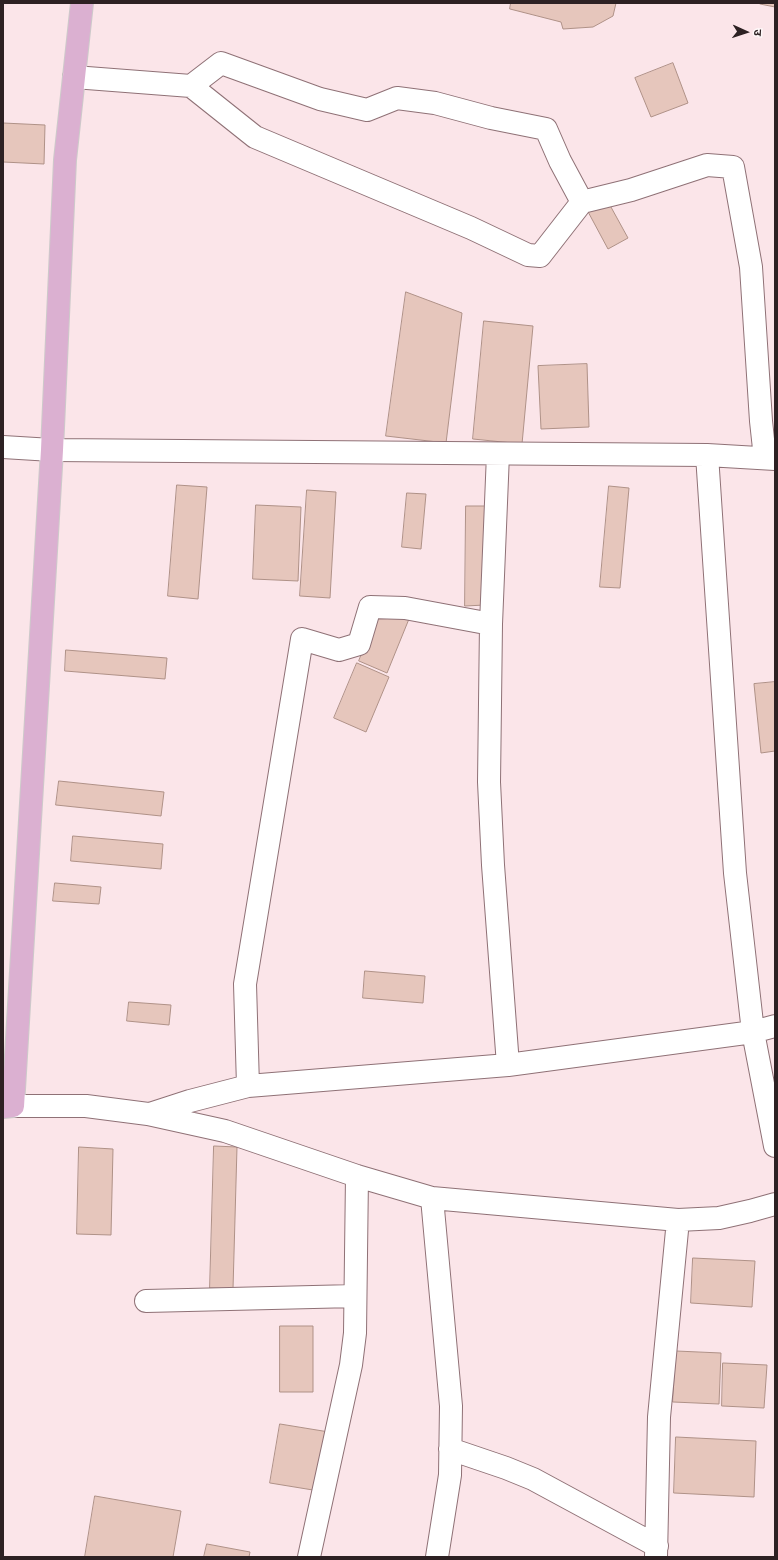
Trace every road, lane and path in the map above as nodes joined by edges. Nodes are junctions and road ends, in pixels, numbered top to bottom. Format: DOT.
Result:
graph roads {
  1 [pos="82,3"];
  2 [pos="74,77"];
  3 [pos="191,86"];
  4 [pos="582,202"];
  5 [pos="3,447"];
  6 [pos="52,450"];
  7 [pos="498,454"];
  8 [pos="708,455"];
  9 [pos="770,458"];
  10 [pos="491,624"];
  11 [pos="775,1026"];
  12 [pos="753,1032"];
  13 [pos="508,1065"];
  14 [pos="248,1086"];
  15 [pos="8,1106"];
  16 [pos="148,1114"];
  17 [pos="775,1146"];
  18 [pos="357,1176"];
  19 [pos="432,1198"];
  20 [pos="775,1204"];
  21 [pos="678,1220"];
  22 [pos="355,1296"];
  23 [pos="146,1302"];
  24 [pos="450,1449"];
  25 [pos="656,1552"];
  26 [pos="309,1557"];
  27 [pos="437,1557"];
  1 -- 2 [label="main road"];
  2 -- 3 [label="street"];
  2 -- 6 [label="main road"];
  3 -- 4 [label="street"];
  3 -- 4 [label="street"];
  4 -- 9 [label="street"];
  5 -- 6 [label="street"];
  6 -- 7 [label="street"];
  6 -- 15 [label="main road"];
  7 -- 8 [label="street"];
  7 -- 10 [label="street"];
  8 -- 9 [label="street"];
  8 -- 12 [label="street"];
  10 -- 13 [label="street"];
  10 -- 14 [label="street"];
  11 -- 12 [label="street"];
  12 -- 13 [label="street"];
  12 -- 17 [label="street"];
  13 -- 14 [label="street"];
  14 -- 16 [label="street"];
  15 -- 16 [label="street"];
  16 -- 18 [label="street"];
  18 -- 19 [label="street"];
  18 -- 22 [label="street"];
  19 -- 21 [label="street"];
  19 -- 24 [label="street"];
  20 -- 21 [label="street"];
  21 -- 25 [label="street"];
  22 -- 23 [label="street"];
  22 -- 26 [label="street"];
  24 -- 25 [label="street"];
  24 -- 27 [label="street"];
}
